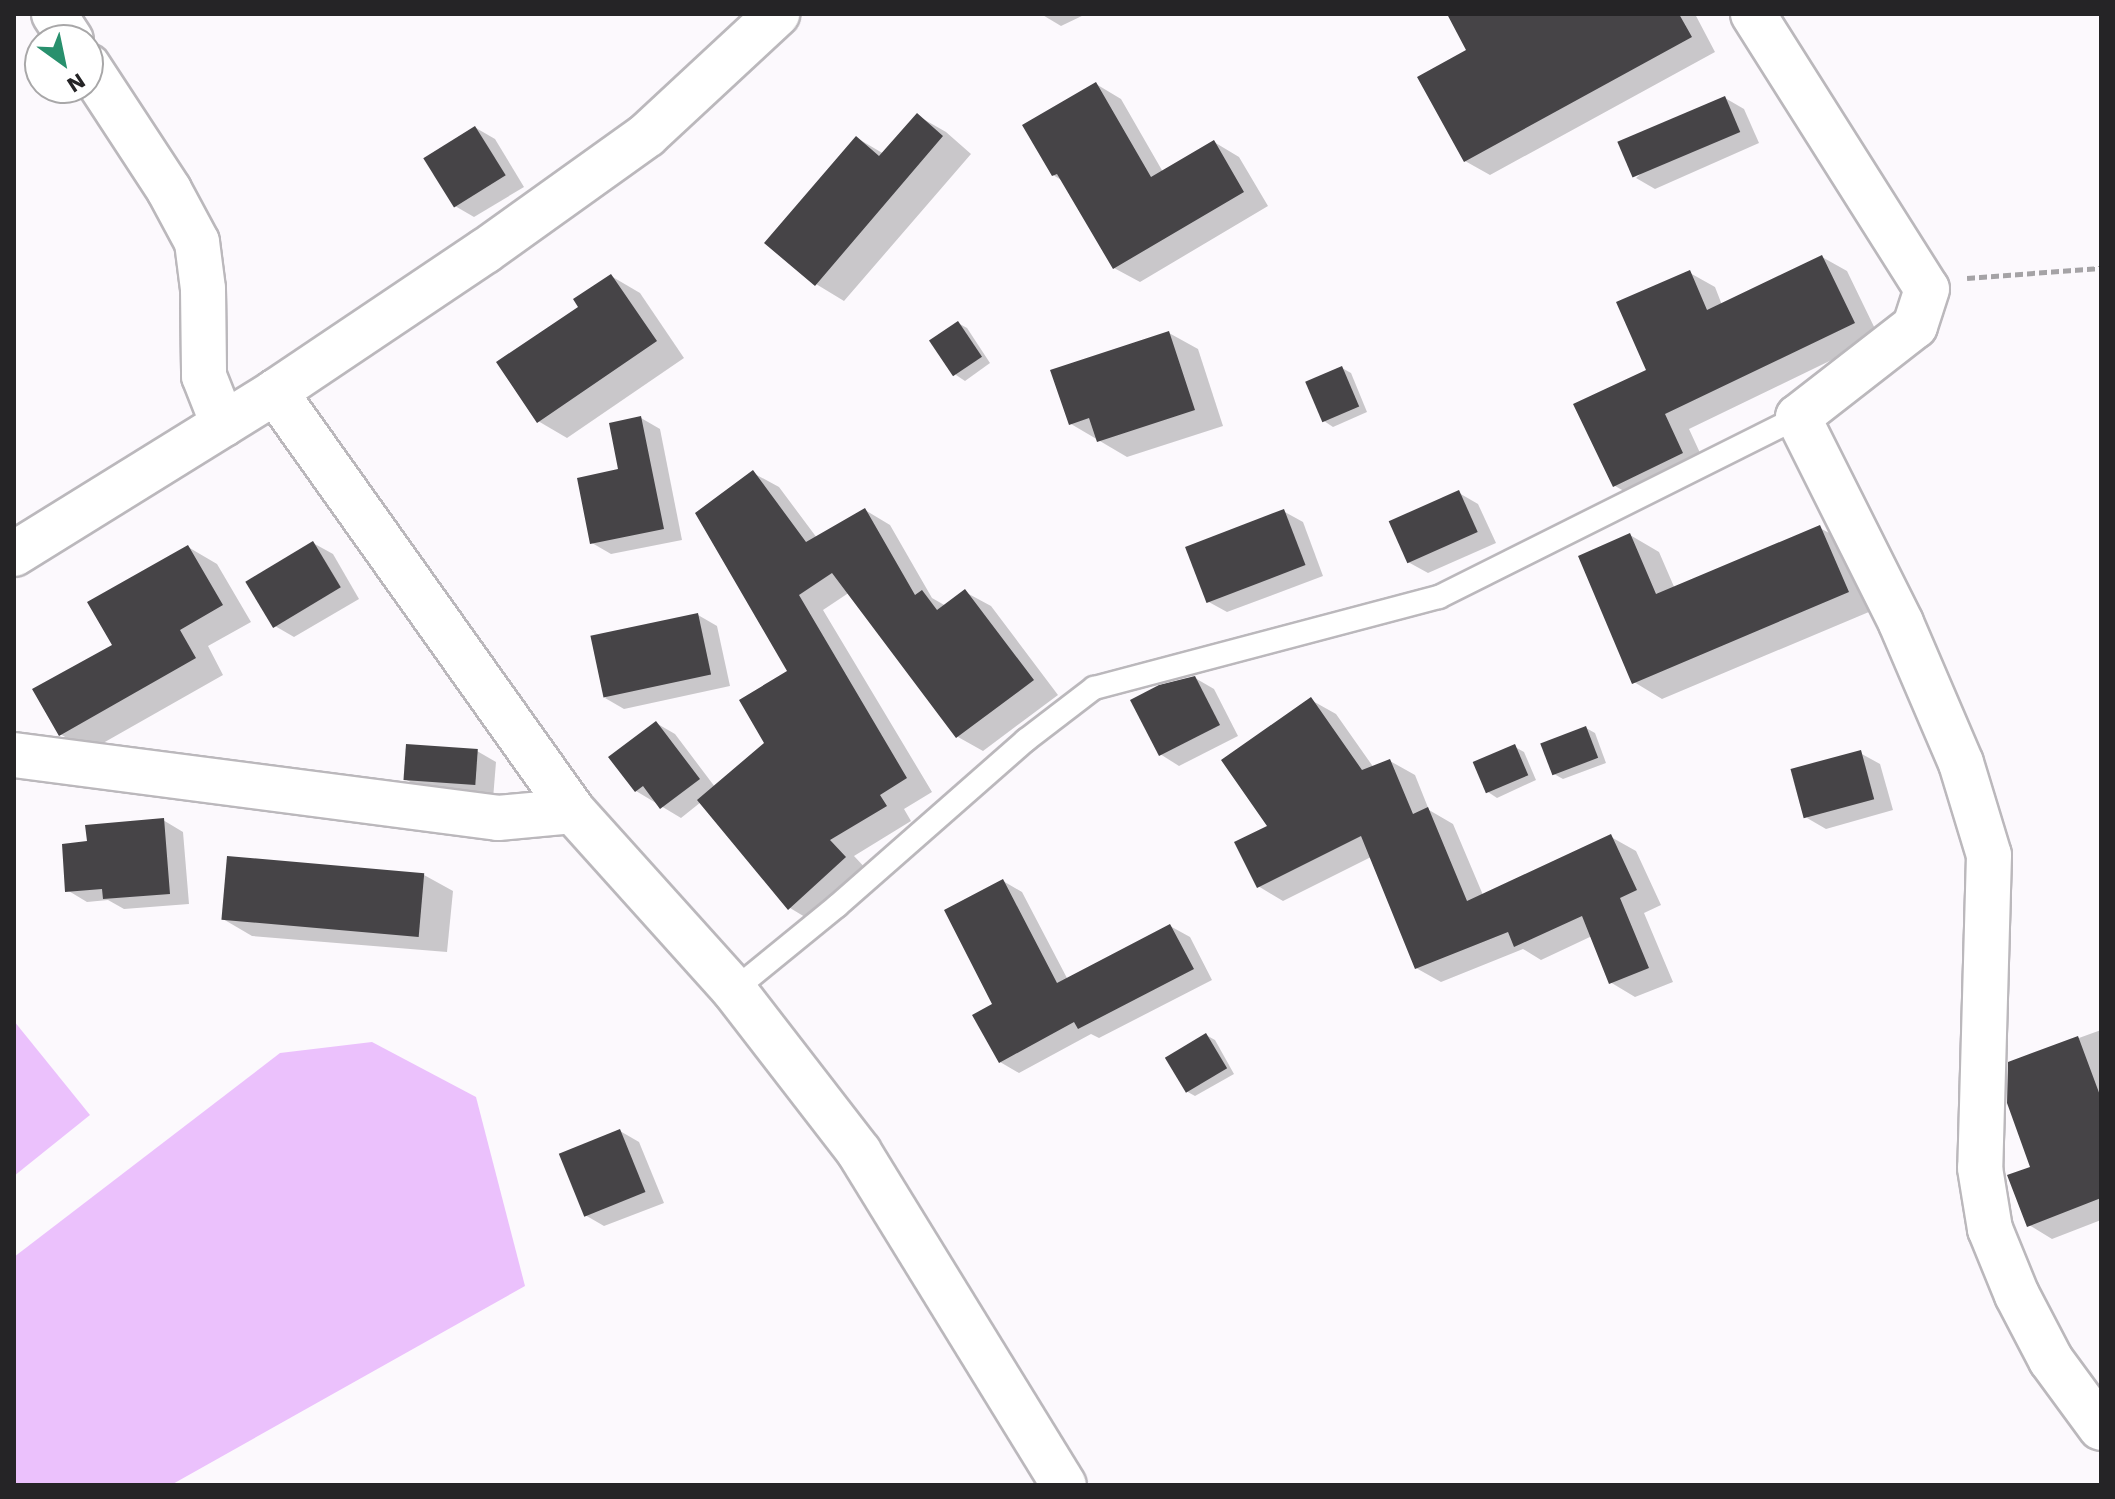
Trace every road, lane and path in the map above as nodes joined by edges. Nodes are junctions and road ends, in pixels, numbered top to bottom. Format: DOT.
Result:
graph roads {
  1 [pos="777,14"];
  2 [pos="1753,14"];
  3 [pos="104,90"];
  4 [pos="2101,268"];
  5 [pos="1927,289"];
  6 [pos="275,392"];
  7 [pos="1798,417"];
  8 [pos="223,424"];
  9 [pos="14,554"];
  10 [pos="14,755"];
  11 [pos="573,811"];
  12 [pos="734,990"];
  13 [pos="2101,1428"];
  14 [pos="1064,1485"];
  1 -- 6 [label="street"];
  2 -- 5 [label="street"];
  3 -- 8 [label="street"];
  4 -- 5 [label="path"];
  5 -- 7 [label="street"];
  6 -- 8 [label="street"];
  6 -- 11 [label="street"];
  7 -- 12 [label="lane"];
  7 -- 13 [label="street"];
  8 -- 9 [label="street"];
  10 -- 11 [label="street"];
  11 -- 12 [label="street"];
  12 -- 14 [label="street"];
}
